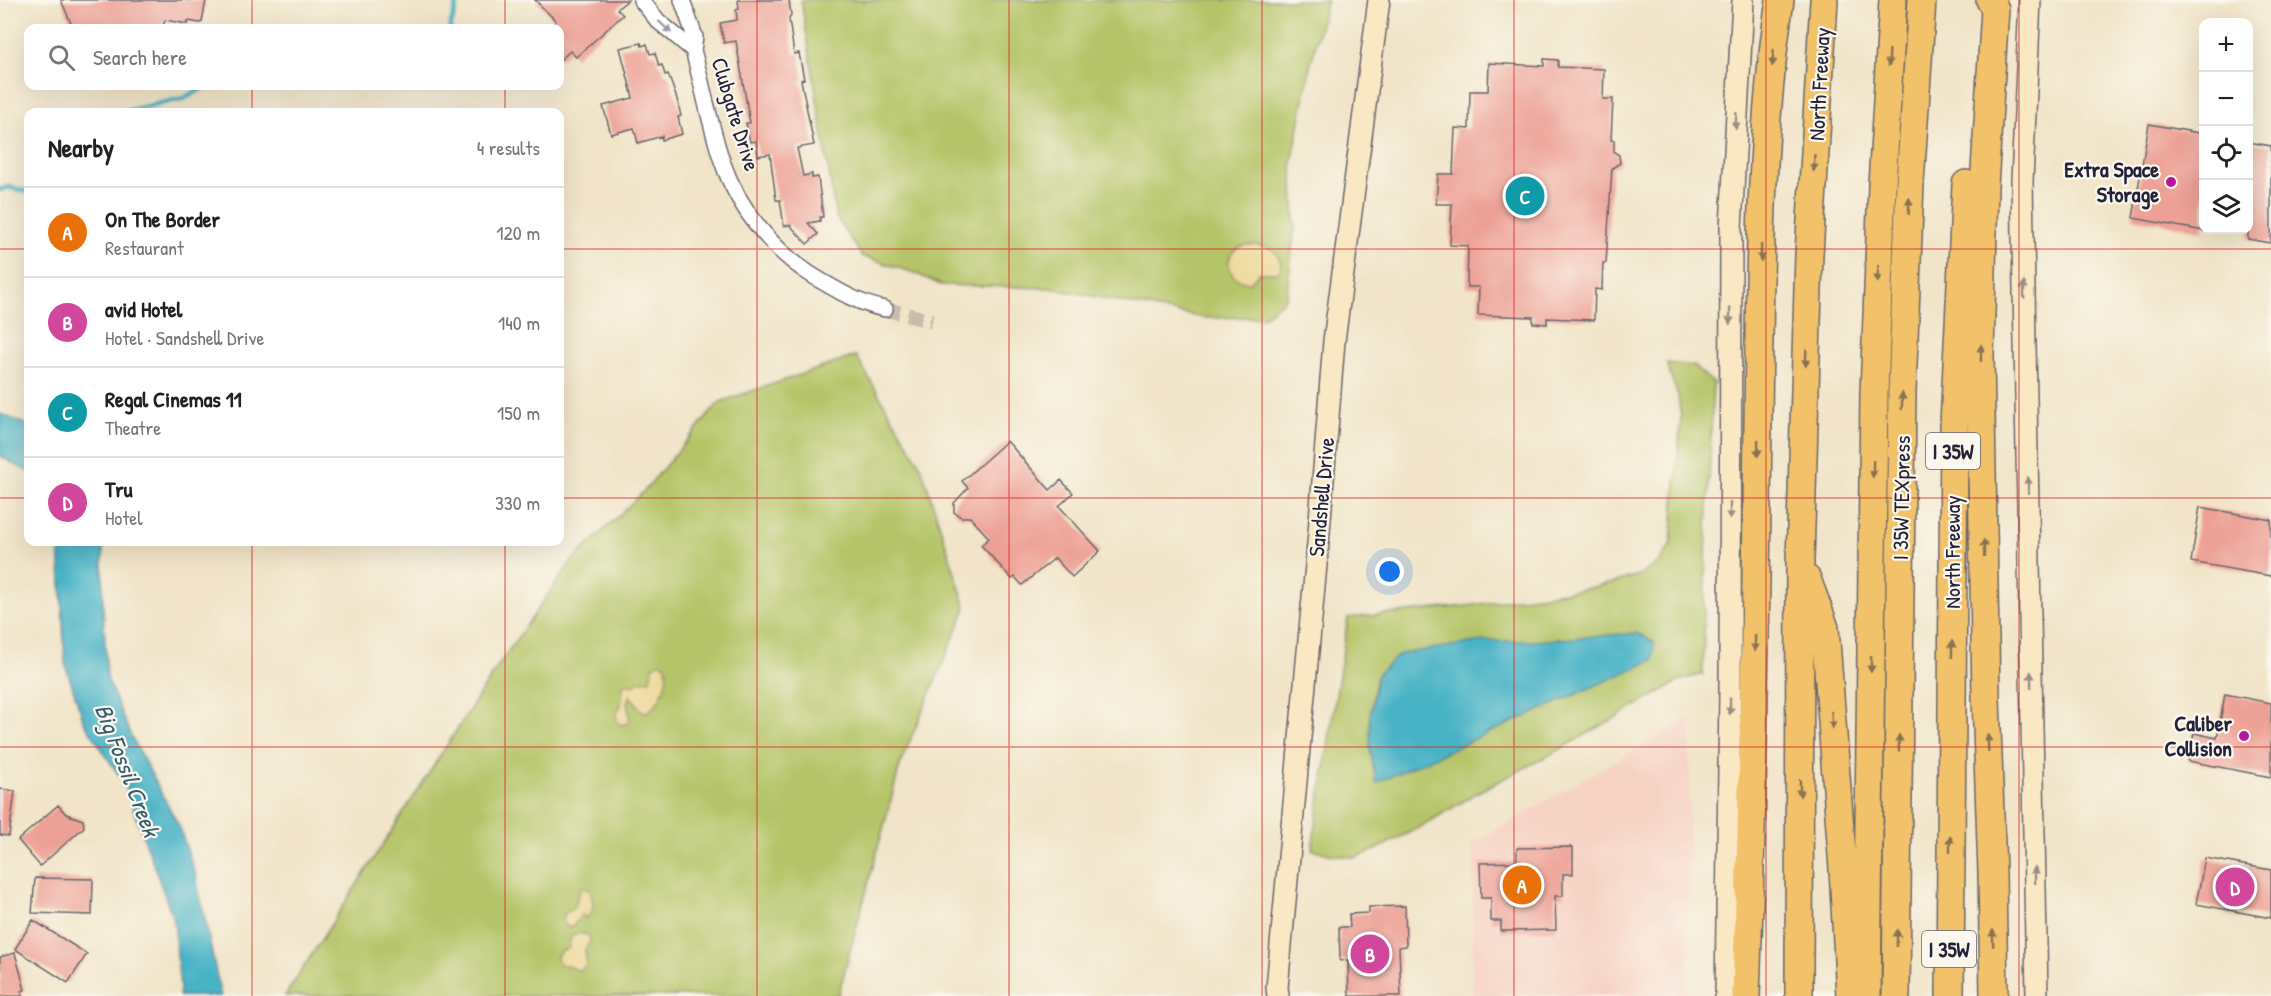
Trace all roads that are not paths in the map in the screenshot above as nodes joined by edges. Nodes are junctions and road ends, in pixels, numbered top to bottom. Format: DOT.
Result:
graph roads {
  1 [pos="641,0"];
  2 [pos="682,0"];
  3 [pos="1379,0"];
  4 [pos="1743,0"];
  5 [pos="1780,0"];
  6 [pos="1824,0"];
  7 [pos="1893,0"];
  8 [pos="1922,0"];
  9 [pos="1976,0"];
  10 [pos="1990,0"];
  11 [pos="2030,0"];
  12 [pos="693,50"];
  13 [pos="885,309"];
  14 [pos="1800,561"];
  15 [pos="1278,996"];
  16 [pos="1726,996"];
  17 [pos="1746,996"];
  18 [pos="1799,996"];
  19 [pos="1850,996"];
  20 [pos="1868,996"];
  21 [pos="1896,996"];
  22 [pos="1950,996"];
  23 [pos="1994,996"];
  24 [pos="2037,996"];
  1 -- 12 [label="street, one-way"];
  2 -- 12 [label="street, Clubgate Drive"];
  3 -- 15 [label="main road, Sandshell Drive"];
  4 -- 16 [label="main road, one-way"];
  5 -- 17 [label="highway, one-way"];
  6 -- 14 [label="highway, North Freeway, one-way"];
  7 -- 20 [label="highway, I 35W TEXpress, one-way"];
  21 -- 8 [label="highway, I 35W TEXpress, one-way"];
  22 -- 9 [label="highway, North Freeway / I 35W, one-way"];
  23 -- 10 [label="highway, one-way"];
  24 -- 11 [label="main road, one-way"];
  12 -- 13 [label="street, Clubgate Drive"];
  14 -- 18 [label="highway, North Freeway, one-way"];
  14 -- 19 [label="highway, one-way"];
}
